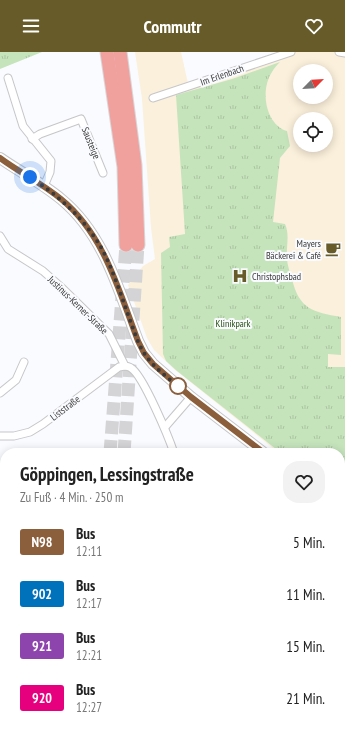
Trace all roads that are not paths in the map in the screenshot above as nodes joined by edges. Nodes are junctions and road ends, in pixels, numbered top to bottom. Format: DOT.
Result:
graph roads {
  1 [pos="107,52"];
  2 [pos="120,52"];
  3 [pos="290,52"];
  4 [pos="339,52"];
  5 [pos="345,54"];
  6 [pos="8,78"];
  7 [pos="153,98"];
  8 [pos="32,139"];
  9 [pos="0,158"];
  10 [pos="103,173"];
  11 [pos="44,186"];
  12 [pos="0,236"];
  13 [pos="24,362"];
  14 [pos="125,366"];
  15 [pos="0,393"];
  16 [pos="191,397"];
  17 [pos="165,427"];
  18 [pos="0,436"];
  19 [pos="172,448"];
  20 [pos="257,448"];
  1 -- 2 [label="highway"];
  3 -- 7 [label="street, Im Erlenbach"];
  4 -- 5 [label="street"];
  6 -- 8 [label="street"];
  8 -- 10 [label="street, Sausteige"];
  8 -- 11 [label="street"];
  9 -- 11 [label="main road"];
  11 -- 16 [label="main road"];
  12 -- 14 [label="street, Justinus-Kerner-Straße"];
  13 -- 15 [label="street"];
  14 -- 17 [label="street, Justinus-Kerner-Straße"];
  14 -- 18 [label="street, Liststraße"];
  16 -- 17 [label="street"];
  16 -- 20 [label="main road"];
  17 -- 19 [label="street, Justinus-Kerner-Straße"];
}
